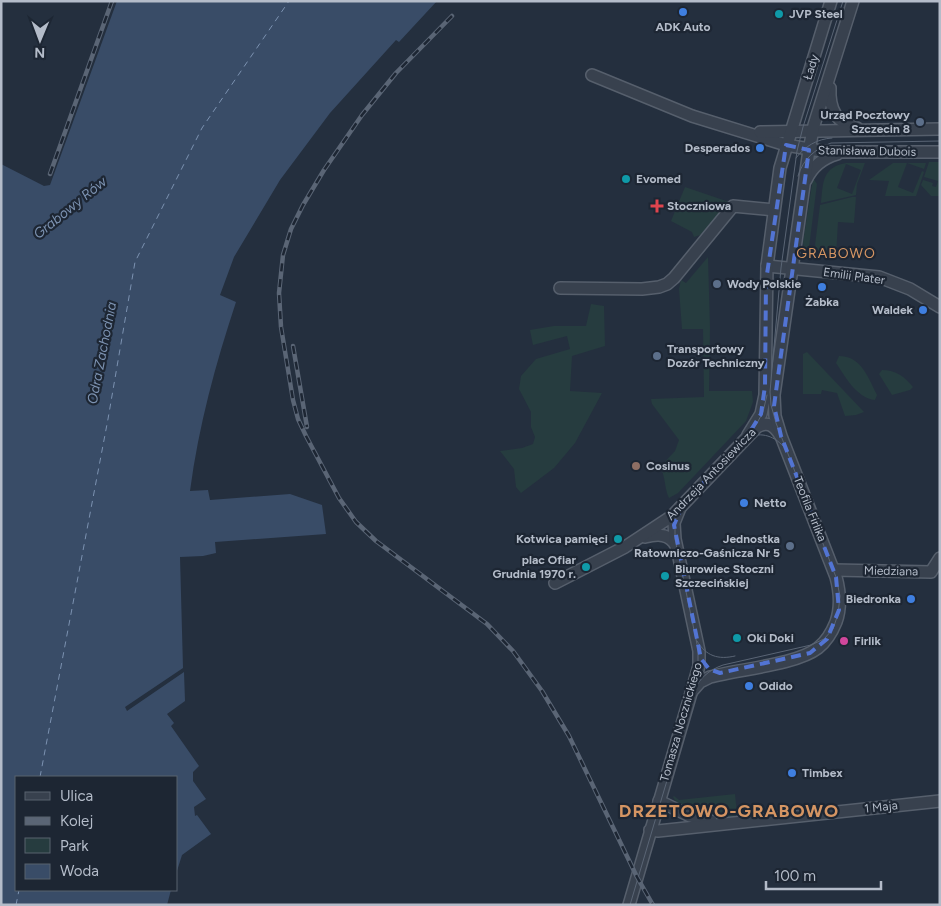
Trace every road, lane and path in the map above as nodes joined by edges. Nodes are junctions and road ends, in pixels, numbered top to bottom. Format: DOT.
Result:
graph roads {
  1 [pos="832,1"];
  2 [pos="853,1"];
  3 [pos="592,75"];
  4 [pos="831,75"];
  5 [pos="940,129"];
  6 [pos="738,130"];
  7 [pos="871,130"];
  8 [pos="813,131"];
  9 [pos="790,132"];
  10 [pos="786,145"];
  11 [pos="809,150"];
  12 [pos="940,152"];
  13 [pos="846,153"];
  14 [pos="803,189"];
  15 [pos="774,210"];
  16 [pos="767,266"];
  17 [pos="792,269"];
  18 [pos="560,288"];
  19 [pos="940,307"];
  20 [pos="748,435"];
  21 [pos="781,436"];
  22 [pos="680,508"];
  23 [pos="641,538"];
  24 [pos="676,547"];
  25 [pos="940,558"];
  26 [pos="834,570"];
  27 [pos="935,573"];
  28 [pos="555,583"];
  29 [pos="699,650"];
  30 [pos="725,673"];
  31 [pos="692,691"];
  32 [pos="659,800"];
  33 [pos="940,801"];
  34 [pos="733,822"];
  35 [pos="650,830"];
  36 [pos="629,905"];
  1 -- 9 [label="street, Łady"];
  2 -- 4 [label="street, Łady"];
  3 -- 6 [label="street, Stanisława Dubois"];
  4 -- 7 [label="street, Łady"];
  4 -- 8 [label="street, Łady"];
  5 -- 7 [label="street, Stanisława Dubois"];
  6 -- 9 [label="street, Stanisława Dubois"];
  6 -- 10 [label="street, Stanisława Dubois"];
  7 -- 8 [label="street, Stanisława Dubois"];
  8 -- 9 [label="street, Stanisława Dubois"];
  8 -- 11 [label="street, Teofila Firlika"];
  9 -- 10 [label="street"];
  10 -- 11 [label="street, Stanisława Dubois"];
  10 -- 15 [label="street"];
  11 -- 13 [label="street, Stanisława Dubois"];
  11 -- 14 [label="street, Teofila Firlika"];
  12 -- 13 [label="street, Stanisława Dubois"];
  13 -- 14 [label="street, Teofila Firlika"];
  14 -- 17 [label="street, Teofila Firlika"];
  15 -- 16 [label="street"];
  15 -- 18 [label="street"];
  16 -- 17 [label="street"];
  16 -- 20 [label="street"];
  17 -- 19 [label="street, Emilii Plater"];
  17 -- 21 [label="street, Teofila Firlika"];
  20 -- 21 [label="street, Andrzeja Antosiewicza"];
  20 -- 22 [label="street, Andrzeja Antosiewicza"];
  21 -- 26 [label="street, Teofila Firlika"];
  22 -- 23 [label="street, Andrzeja Antosiewicza"];
  22 -- 24 [label="street, Tomasza Nocznickiego"];
  23 -- 24 [label="street, Andrzeja Antosiewicza"];
  23 -- 28 [label="street, Andrzeja Antosiewicza"];
  24 -- 29 [label="street, Tomasza Nocznickiego"];
  25 -- 27 [label="street, Miedziana"];
  26 -- 27 [label="street, Miedziana"];
  26 -- 30 [label="street, Teofila Firlika"];
  29 -- 30 [label="street"];
  29 -- 31 [label="street, Tomasza Nocznickiego"];
  30 -- 31 [label="street, Teofila Firlika"];
  31 -- 32 [label="street, Tomasza Nocznickiego"];
  32 -- 34 [label="street, 1 Maja"];
  32 -- 35 [label="street, Tomasza Nocznickiego"];
  33 -- 34 [label="street, 1 Maja"];
  34 -- 35 [label="street, 1 Maja"];
  35 -- 36 [label="street, Tomasza Nocznickiego"];
}
